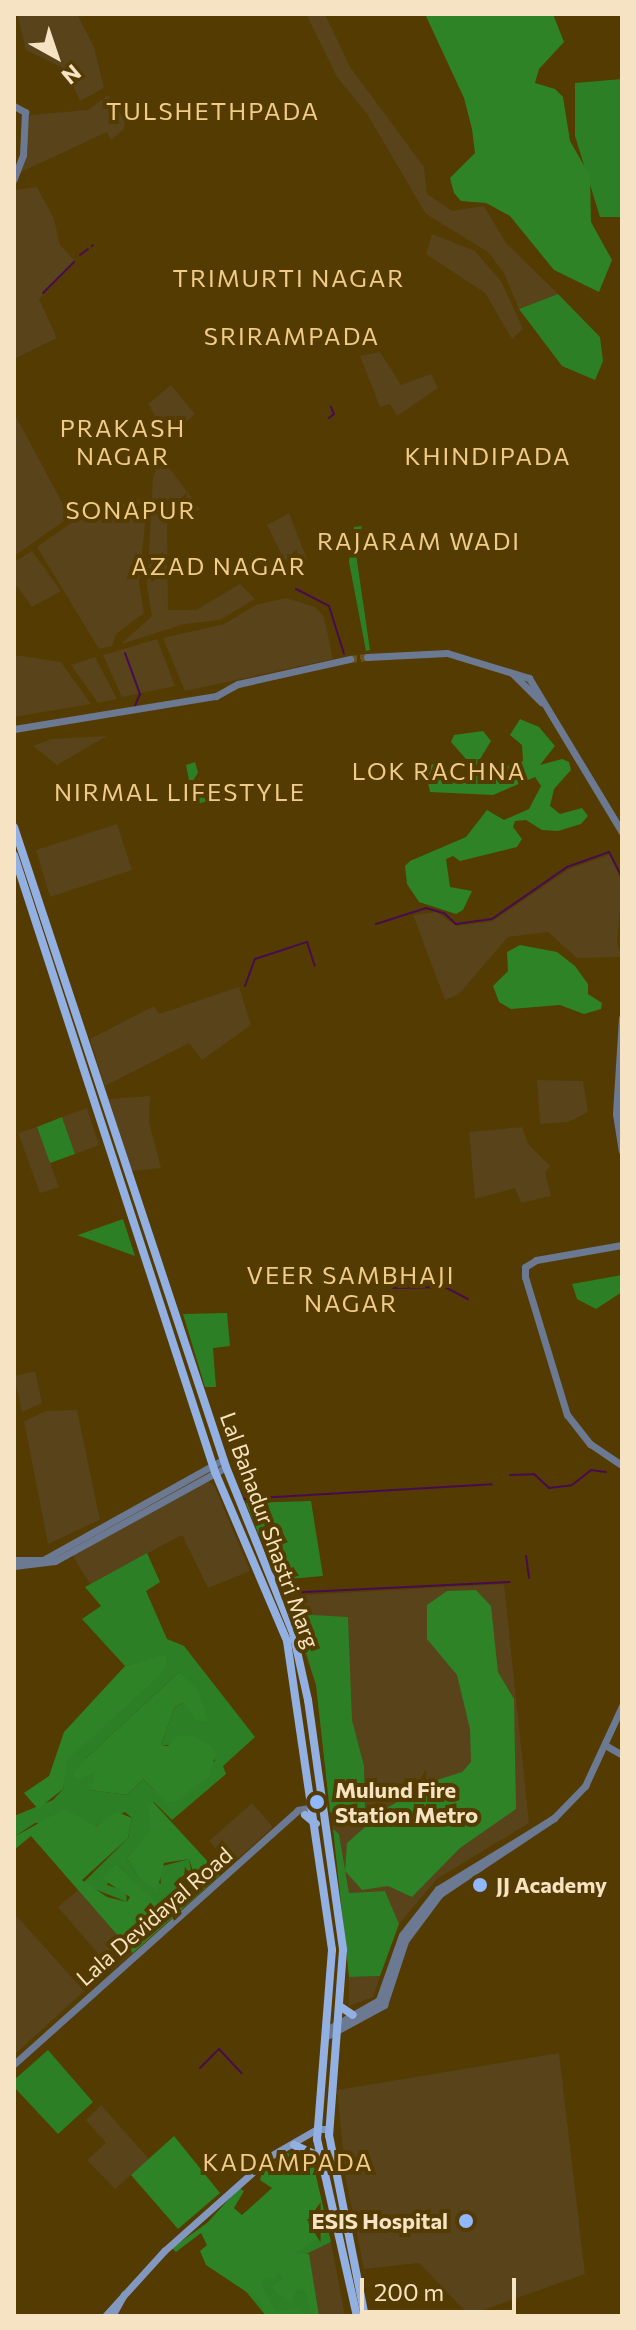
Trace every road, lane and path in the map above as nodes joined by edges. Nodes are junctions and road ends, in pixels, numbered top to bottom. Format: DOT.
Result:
graph roads {
  1 [pos="14,106"];
  2 [pos="14,178"];
  3 [pos="367,657"];
  4 [pos="350,659"];
  5 [pos="14,729"];
  6 [pos="14,827"];
  7 [pos="622,832"];
  8 [pos="19,860"];
  9 [pos="622,1018"];
  10 [pos="619,1127"];
  11 [pos="622,1151"];
  12 [pos="622,1245"];
  13 [pos="225,1463"];
  14 [pos="621,1466"];
  15 [pos="212,1471"];
  16 [pos="130,1514"];
  17 [pos="14,1563"];
  18 [pos="622,1706"];
  19 [pos="605,1745"];
  20 [pos="622,1755"];
  21 [pos="316,1809"];
  22 [pos="396,1959"];
  23 [pos="341,2007"];
  24 [pos="353,2015"];
  25 [pos="334,2029"];
  26 [pos="14,2064"];
  27 [pos="329,2132"];
  28 [pos="317,2133"];
  29 [pos="290,2146"];
  30 [pos="321,2157"];
  31 [pos="124,2294"];
  32 [pos="105,2316"];
  33 [pos="112,2316"];
  34 [pos="357,2316"];
  35 [pos="365,2316"];
  1 -- 2 [label="street"];
  3 -- 7 [label="street"];
  4 -- 5 [label="street"];
  6 -- 8 [label="main road, Lal Bahadur Shastri Marg"];
  8 -- 13 [label="main road, Lal Bahadur Shastri Marg"];
  8 -- 15 [label="main road, Lal Bahadur Shastri Marg"];
  9 -- 10 [label="street"];
  10 -- 11 [label="street"];
  12 -- 14 [label="street"];
  13 -- 15 [label="street"];
  13 -- 21 [label="main road, Lal Bahadur Shastri Marg"];
  15 -- 16 [label="street"];
  15 -- 16 [label="street"];
  15 -- 21 [label="main road, Lal Bahadur Shastri Marg"];
  16 -- 17 [label="street"];
  18 -- 19 [label="street"];
  19 -- 20 [label="street"];
  19 -- 22 [label="street"];
  21 -- 23 [label="main road, Lal Bahadur Shastri Marg"];
  21 -- 25 [label="main road, Lal Bahadur Shastri Marg"];
  21 -- 26 [label="street, Lala Devidayal Road"];
  22 -- 24 [label="street"];
  22 -- 25 [label="street"];
  23 -- 24 [label="main road"];
  23 -- 25 [label="main road, Lal Bahadur Shastri Marg"];
  24 -- 25 [label="street"];
  25 -- 27 [label="main road, Lal Bahadur Shastri Marg"];
  25 -- 28 [label="main road, Lal Bahadur Shastri Marg"];
  27 -- 28 [label="main road"];
  27 -- 35 [label="main road, Lal Bahadur Shastri Marg"];
  28 -- 29 [label="main road"];
  28 -- 30 [label="main road, Lal Bahadur Shastri Marg"];
  29 -- 30 [label="main road"];
  29 -- 31 [label="main road"];
  30 -- 34 [label="main road, Lal Bahadur Shastri Marg"];
  31 -- 32 [label="main road"];
  31 -- 33 [label="main road"];
}
